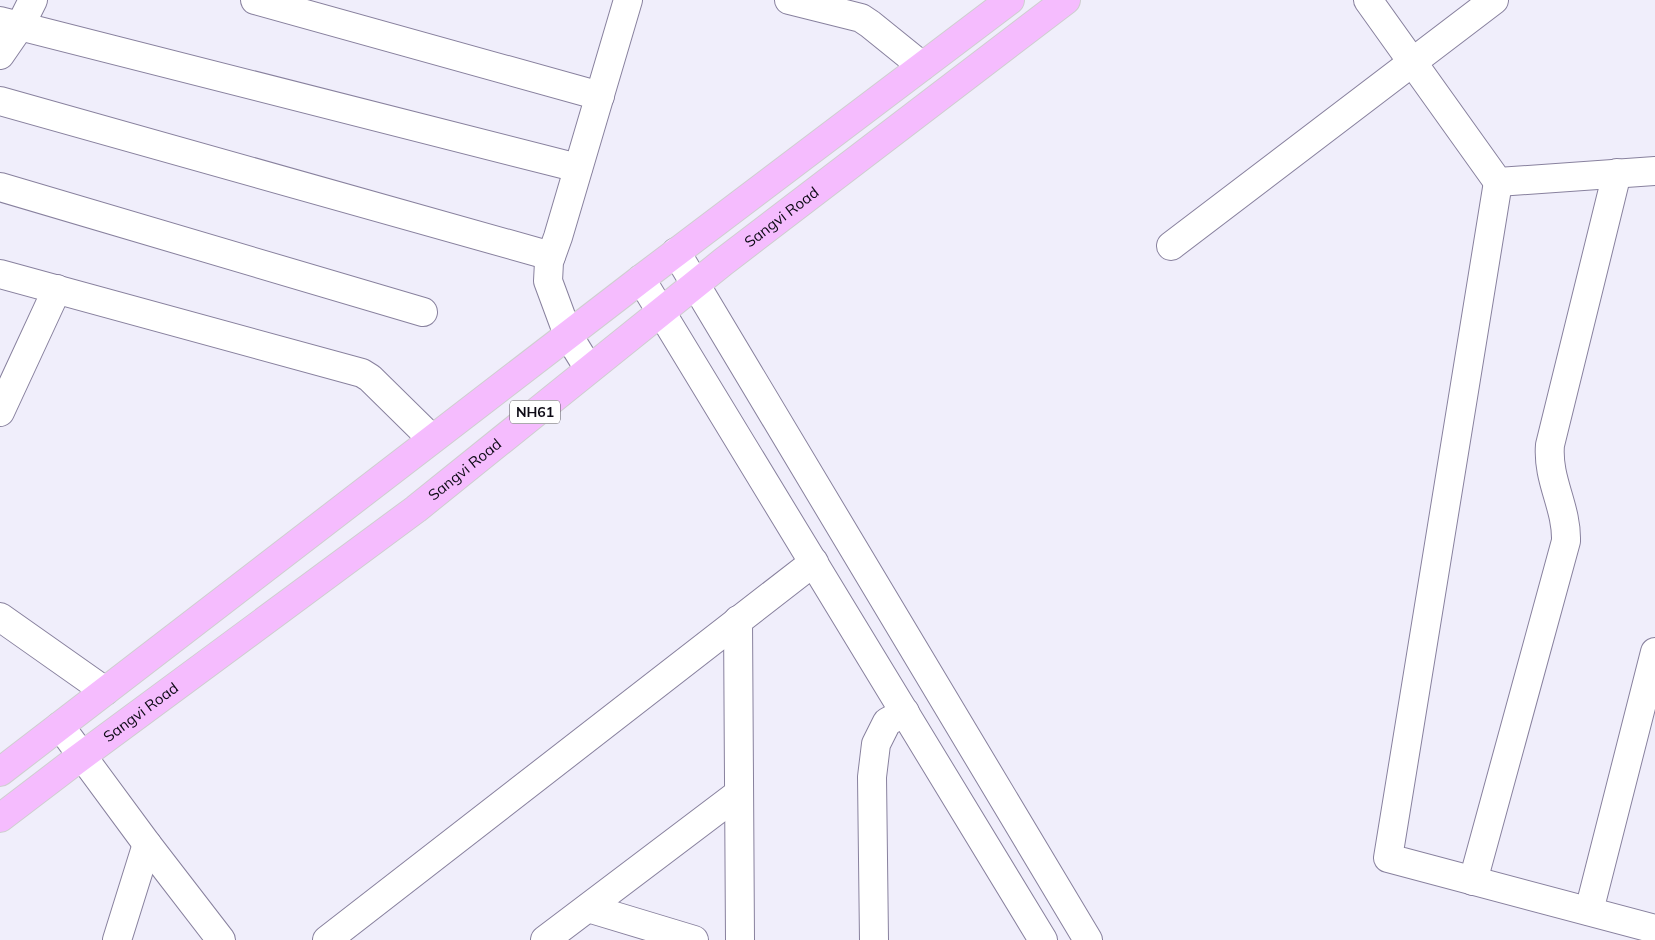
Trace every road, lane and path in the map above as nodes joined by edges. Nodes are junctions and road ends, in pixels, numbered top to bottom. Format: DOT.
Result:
graph roads {
  1 [pos="33,0"];
  2 [pos="255,0"];
  3 [pos="789,0"];
  4 [pos="1010,0"];
  5 [pos="1066,0"];
  6 [pos="1368,0"];
  7 [pos="1494,0"];
  8 [pos="624,1"];
  9 [pos="10,24"];
  10 [pos="0,54"];
  11 [pos="1413,62"];
  12 [pos="922,66"];
  13 [pos="600,96"];
  14 [pos="0,101"];
  15 [pos="578,168"];
  16 [pos="1655,171"];
  17 [pos="1617,173"];
  18 [pos="1498,182"];
  19 [pos="0,187"];
  20 [pos="1171,246"];
  21 [pos="676,252"];
  22 [pos="551,256"];
  23 [pos="0,274"];
  24 [pos="641,279"];
  25 [pos="695,284"];
  26 [pos="57,289"];
  27 [pos="423,312"];
  28 [pos="662,312"];
  29 [pos="568,335"];
  30 [pos="589,369"];
  31 [pos="0,412"];
  32 [pos="432,439"];
  33 [pos="814,562"];
  34 [pos="0,617"];
  35 [pos="738,620"];
  36 [pos="1655,652"];
  37 [pos="105,691"];
  38 [pos="905,712"];
  39 [pos="60,726"];
  40 [pos="82,755"];
  41 [pos="0,772"];
  42 [pos="738,794"];
  43 [pos="0,818"];
  44 [pos="147,844"];
  45 [pos="1473,881"];
  46 [pos="588,908"];
  47 [pos="1589,911"];
  48 [pos="1655,929"];
  49 [pos="117,940"];
  50 [pos="221,940"];
  51 [pos="327,940"];
  52 [pos="545,940"];
  53 [pos="694,940"];
  54 [pos="740,940"];
  55 [pos="874,940"];
  56 [pos="1043,940"];
  57 [pos="1088,940"];
  1 -- 9 [label="street"];
  2 -- 13 [label="street"];
  3 -- 12 [label="street"];
  4 -- 12 [label="highway, NH61"];
  5 -- 25 [label="highway, Sangvi Road / NH61"];
  6 -- 11 [label="street"];
  7 -- 11 [label="street"];
  8 -- 13 [label="street"];
  9 -- 10 [label="street"];
  9 -- 15 [label="street"];
  11 -- 18 [label="street"];
  11 -- 20 [label="street"];
  12 -- 21 [label="highway, NH61"];
  13 -- 15 [label="street"];
  14 -- 22 [label="street"];
  15 -- 22 [label="street"];
  16 -- 17 [label="street"];
  17 -- 18 [label="street"];
  17 -- 45 [label="street"];
  18 -- 45 [label="street"];
  19 -- 27 [label="street"];
  21 -- 24 [label="highway, NH61"];
  21 -- 25 [label="street"];
  22 -- 29 [label="street"];
  23 -- 26 [label="street"];
  24 -- 28 [label="street"];
  24 -- 29 [label="highway, NH61"];
  25 -- 28 [label="highway, Sangvi Road / NH61"];
  25 -- 57 [label="street"];
  26 -- 31 [label="street"];
  26 -- 32 [label="street"];
  28 -- 30 [label="highway, Sangvi Road / NH61"];
  28 -- 33 [label="street"];
  29 -- 30 [label="street"];
  29 -- 32 [label="highway, NH61"];
  30 -- 40 [label="highway, Sangvi Road / NH61"];
  32 -- 37 [label="highway, NH61"];
  33 -- 35 [label="street"];
  33 -- 38 [label="street"];
  34 -- 37 [label="street"];
  35 -- 42 [label="street"];
  35 -- 51 [label="street"];
  36 -- 47 [label="street"];
  37 -- 39 [label="highway, NH61"];
  38 -- 55 [label="street"];
  38 -- 56 [label="street"];
  39 -- 40 [label="street"];
  39 -- 41 [label="highway, NH61"];
  40 -- 43 [label="highway, Sangvi Road / NH61"];
  40 -- 44 [label="street"];
  42 -- 46 [label="street"];
  42 -- 54 [label="street"];
  44 -- 49 [label="street"];
  44 -- 50 [label="street"];
  45 -- 47 [label="street"];
  46 -- 52 [label="street"];
  46 -- 53 [label="street"];
  47 -- 48 [label="street"];
}
